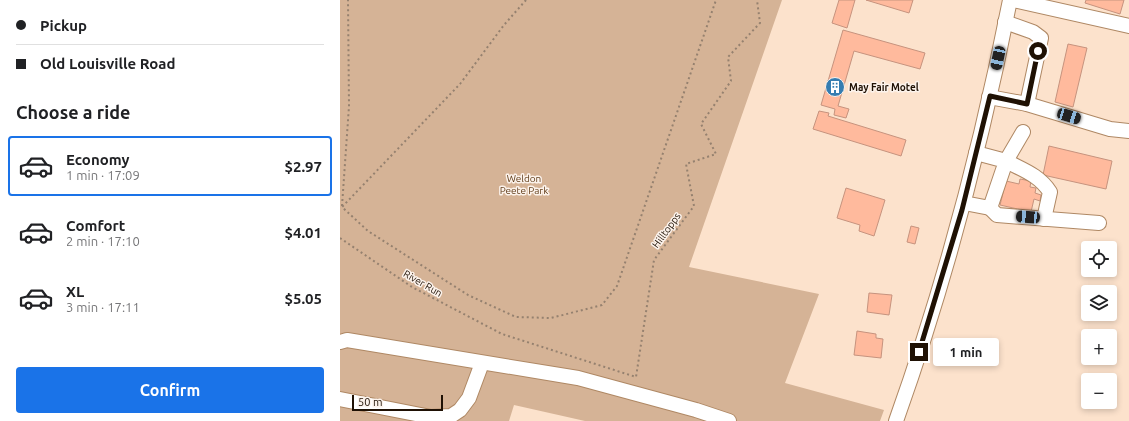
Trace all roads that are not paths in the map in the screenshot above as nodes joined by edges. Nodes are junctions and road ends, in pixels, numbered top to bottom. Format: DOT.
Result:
graph roads {
  1 [pos="1010,0"];
  2 [pos="1013,0"];
  3 [pos="1005,22"];
  4 [pos="1129,26"];
  5 [pos="990,96"];
  6 [pos="1027,104"];
  7 [pos="1129,131"];
  8 [pos="1023,132"];
  9 [pos="976,153"];
  10 [pos="1006,161"];
  11 [pos="964,203"];
  12 [pos="990,208"];
  13 [pos="1044,218"];
  14 [pos="1099,223"];
  15 [pos="340,342"];
  16 [pos="482,363"];
  17 [pos="340,399"];
  18 [pos="729,421"];
  19 [pos="896,421"];
  1 -- 3 [label="street"];
  2 -- 4 [label="street"];
  3 -- 5 [label="street"];
  3 -- 6 [label="street"];
  5 -- 6 [label="street"];
  5 -- 9 [label="street"];
  6 -- 7 [label="street"];
  8 -- 10 [label="street"];
  9 -- 10 [label="street"];
  9 -- 11 [label="street"];
  10 -- 12 [label="street"];
  10 -- 13 [label="street"];
  11 -- 12 [label="street"];
  11 -- 19 [label="street"];
  12 -- 13 [label="street"];
  13 -- 14 [label="street"];
  15 -- 16 [label="street"];
  16 -- 17 [label="street"];
  16 -- 18 [label="street"];
}
